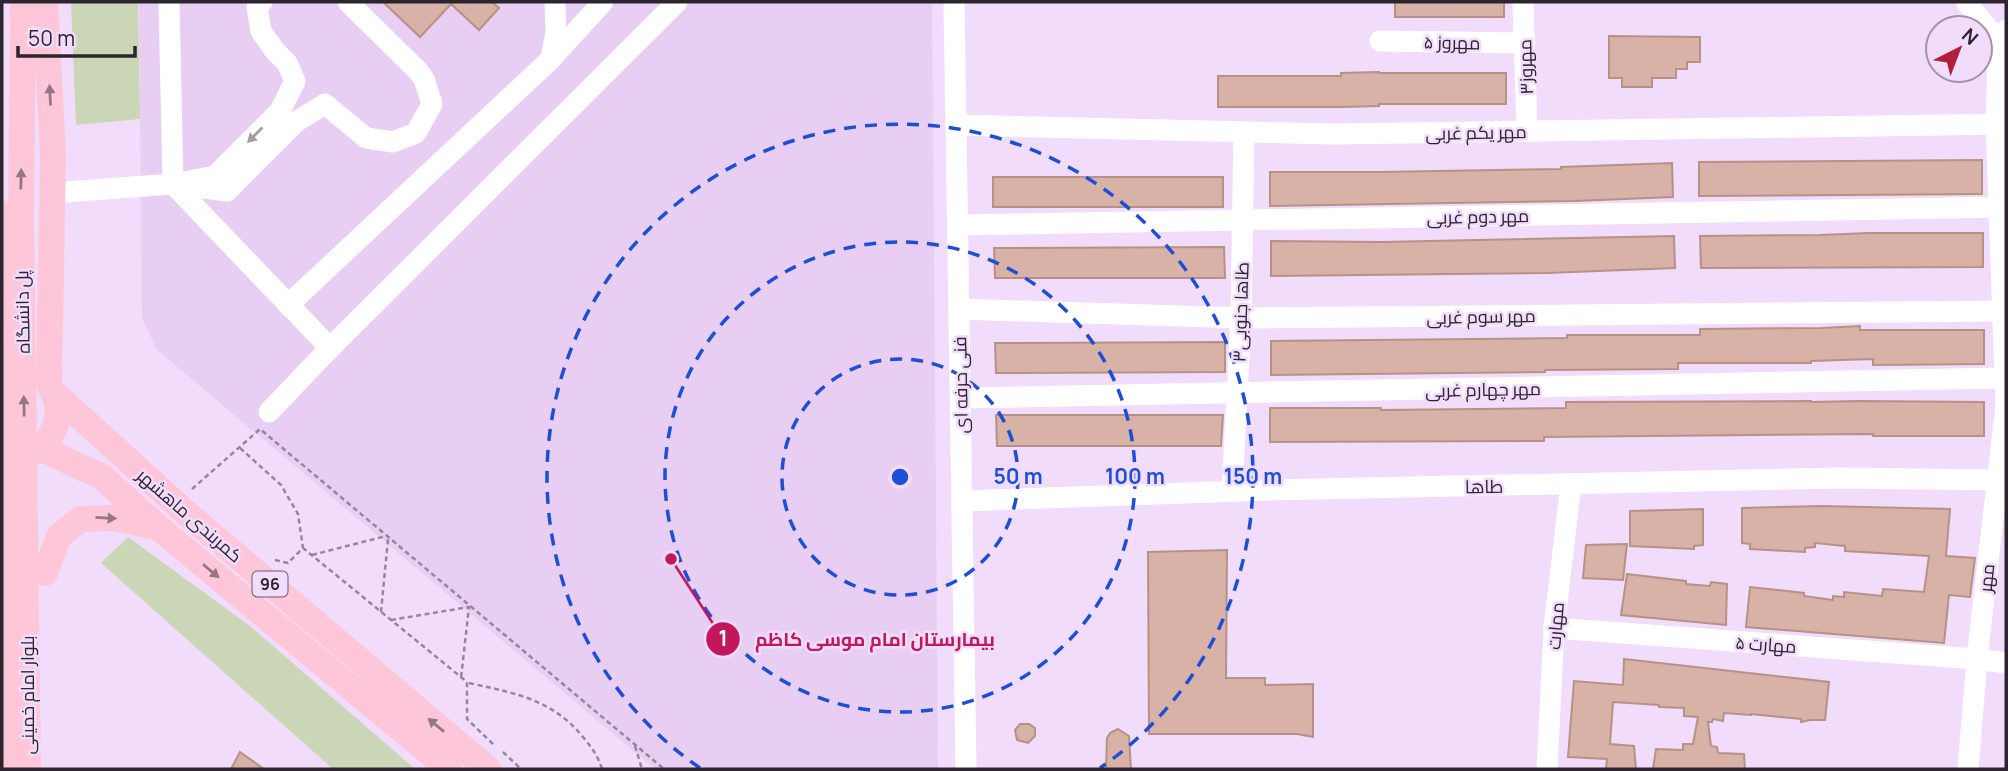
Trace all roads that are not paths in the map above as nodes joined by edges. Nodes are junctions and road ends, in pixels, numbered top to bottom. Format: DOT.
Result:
graph roads {
  1 [pos="23,2"];
  2 [pos="45,2"];
  3 [pos="169,2"];
  4 [pos="262,2"];
  5 [pos="348,2"];
  6 [pos="555,2"];
  7 [pos="603,2"];
  8 [pos="677,2"];
  9 [pos="954,2"];
  10 [pos="1523,2"];
  11 [pos="1966,2"];
  12 [pos="2006,30"];
  13 [pos="1380,41"];
  14 [pos="1524,43"];
  15 [pos="1998,50"];
  16 [pos="550,60"];
  17 [pos="2001,124"];
  18 [pos="956,125"];
  19 [pos="1527,131"];
  20 [pos="1244,132"];
  21 [pos="173,184"];
  22 [pos="52,193"];
  23 [pos="2002,207"];
  24 [pos="2,213"];
  25 [pos="1242,220"];
  26 [pos="958,225"];
  27 [pos="51,292"];
  28 [pos="288,305"];
  29 [pos="959,309"];
  30 [pos="2004,311"];
  31 [pos="2,314"];
  32 [pos="1241,318"];
  33 [pos="330,348"];
  34 [pos="2,368"];
  35 [pos="2005,379"];
  36 [pos="52,389"];
  37 [pos="1238,393"];
  38 [pos="960,398"];
  39 [pos="269,412"];
  40 [pos="103,439"];
  41 [pos="38,450"];
  42 [pos="2,456"];
  43 [pos="84,469"];
  44 [pos="2,478"];
  45 [pos="2002,480"];
  46 [pos="1571,484"];
  47 [pos="1232,492"];
  48 [pos="40,499"];
  49 [pos="962,501"];
  50 [pos="2000,521"];
  51 [pos="159,528"];
  52 [pos="44,573"];
  53 [pos="16,621"];
  54 [pos="1554,628"];
  55 [pos="1977,659"];
  56 [pos="2006,663"];
  57 [pos="7,769"];
  58 [pos="28,769"];
  59 [pos="45,769"];
  60 [pos="449,769"];
  61 [pos="488,769"];
  62 [pos="966,769"];
  63 [pos="1547,769"];
  64 [pos="1968,769"];
  53 -- 1 [label="main road, پل دانشگاه, one-way"];
  22 -- 2 [label="main road, one-way"];
  3 -- 21 [label="street"];
  4 -- 21 [label="street, one-way"];
  5 -- 21 [label="street"];
  6 -- 16 [label="street"];
  7 -- 16 [label="street"];
  8 -- 33 [label="street"];
  9 -- 18 [label="street, فنی حرفه ای"];
  10 -- 14 [label="street, مهروز۳"];
  11 -- 15 [label="street"];
  12 -- 15 [label="street, مهر"];
  13 -- 14 [label="street, مهروز ۵"];
  14 -- 19 [label="street, مهروز۳"];
  15 -- 17 [label="street, مهر"];
  16 -- 28 [label="street"];
  17 -- 19 [label="street, مهر یکم غربی"];
  17 -- 23 [label="street, مهر"];
  18 -- 20 [label="street, مهر یکم غربی"];
  18 -- 26 [label="street, فنی حرفه ای"];
  19 -- 20 [label="street, مهر یکم غربی"];
  20 -- 25 [label="street, طاها جنوبی۳"];
  21 -- 22 [label="street"];
  21 -- 28 [label="street"];
  22 -- 27 [label="main road"];
  23 -- 25 [label="street, مهر دوم غربی"];
  23 -- 30 [label="street, مهر"];
  24 -- 53 [label="main road, پل دانشگاه"];
  25 -- 26 [label="street, مهر دوم غربی"];
  25 -- 32 [label="street, طاها جنوبی۳"];
  26 -- 29 [label="street, فنی حرفه ای"];
  27 -- 31 [label="main road"];
  27 -- 36 [label="main road"];
  28 -- 33 [label="street"];
  29 -- 32 [label="street, مهر سوم غربی"];
  29 -- 38 [label="street, فنی حرفه ای"];
  30 -- 32 [label="street, مهر سوم غربی"];
  30 -- 35 [label="street, مهر"];
  32 -- 37 [label="street, طاها جنوبی۳"];
  33 -- 39 [label="street"];
  34 -- 36 [label="main road, 96"];
  35 -- 37 [label="street, مهر چهارم غربی"];
  35 -- 45 [label="street, مهر"];
  36 -- 40 [label="main road, کمربندی ماهشهر / 96"];
  36 -- 41 [label="main road"];
  37 -- 38 [label="street, مهر چهارم غربی"];
  37 -- 47 [label="street, طاها جنوبی۳"];
  38 -- 49 [label="street, فنی حرفه ای"];
  40 -- 43 [label="main road"];
  61 -- 40 [label="main road, کمربندی ماهشهر / 96, one-way"];
  41 -- 42 [label="main road"];
  41 -- 43 [label="main road, 96"];
  41 -- 48 [label="main road"];
  43 -- 51 [label="main road, 96"];
  44 -- 48 [label="main road"];
  45 -- 46 [label="street, طاها"];
  45 -- 50 [label="street, مهر"];
  46 -- 47 [label="street, طاها"];
  46 -- 54 [label="street, مهارت"];
  47 -- 49 [label="street, طاها"];
  48 -- 52 [label="main road"];
  49 -- 62 [label="street, فنی حرفه ای"];
  50 -- 55 [label="street, مهر"];
  52 -- 51 [label="main road, one-way"];
  51 -- 60 [label="main road, کمربندی ماهشهر / 96, one-way"];
  52 -- 59 [label="main road"];
  53 -- 57 [label="main road, بلوار امام خمینی"];
  53 -- 58 [label="main road, بلوار امام خمینی"];
  54 -- 55 [label="street, مهارت ۵"];
  54 -- 63 [label="street, مهارت"];
  55 -- 56 [label="street, مهارت ۵"];
  55 -- 64 [label="street, مهر"];
}
